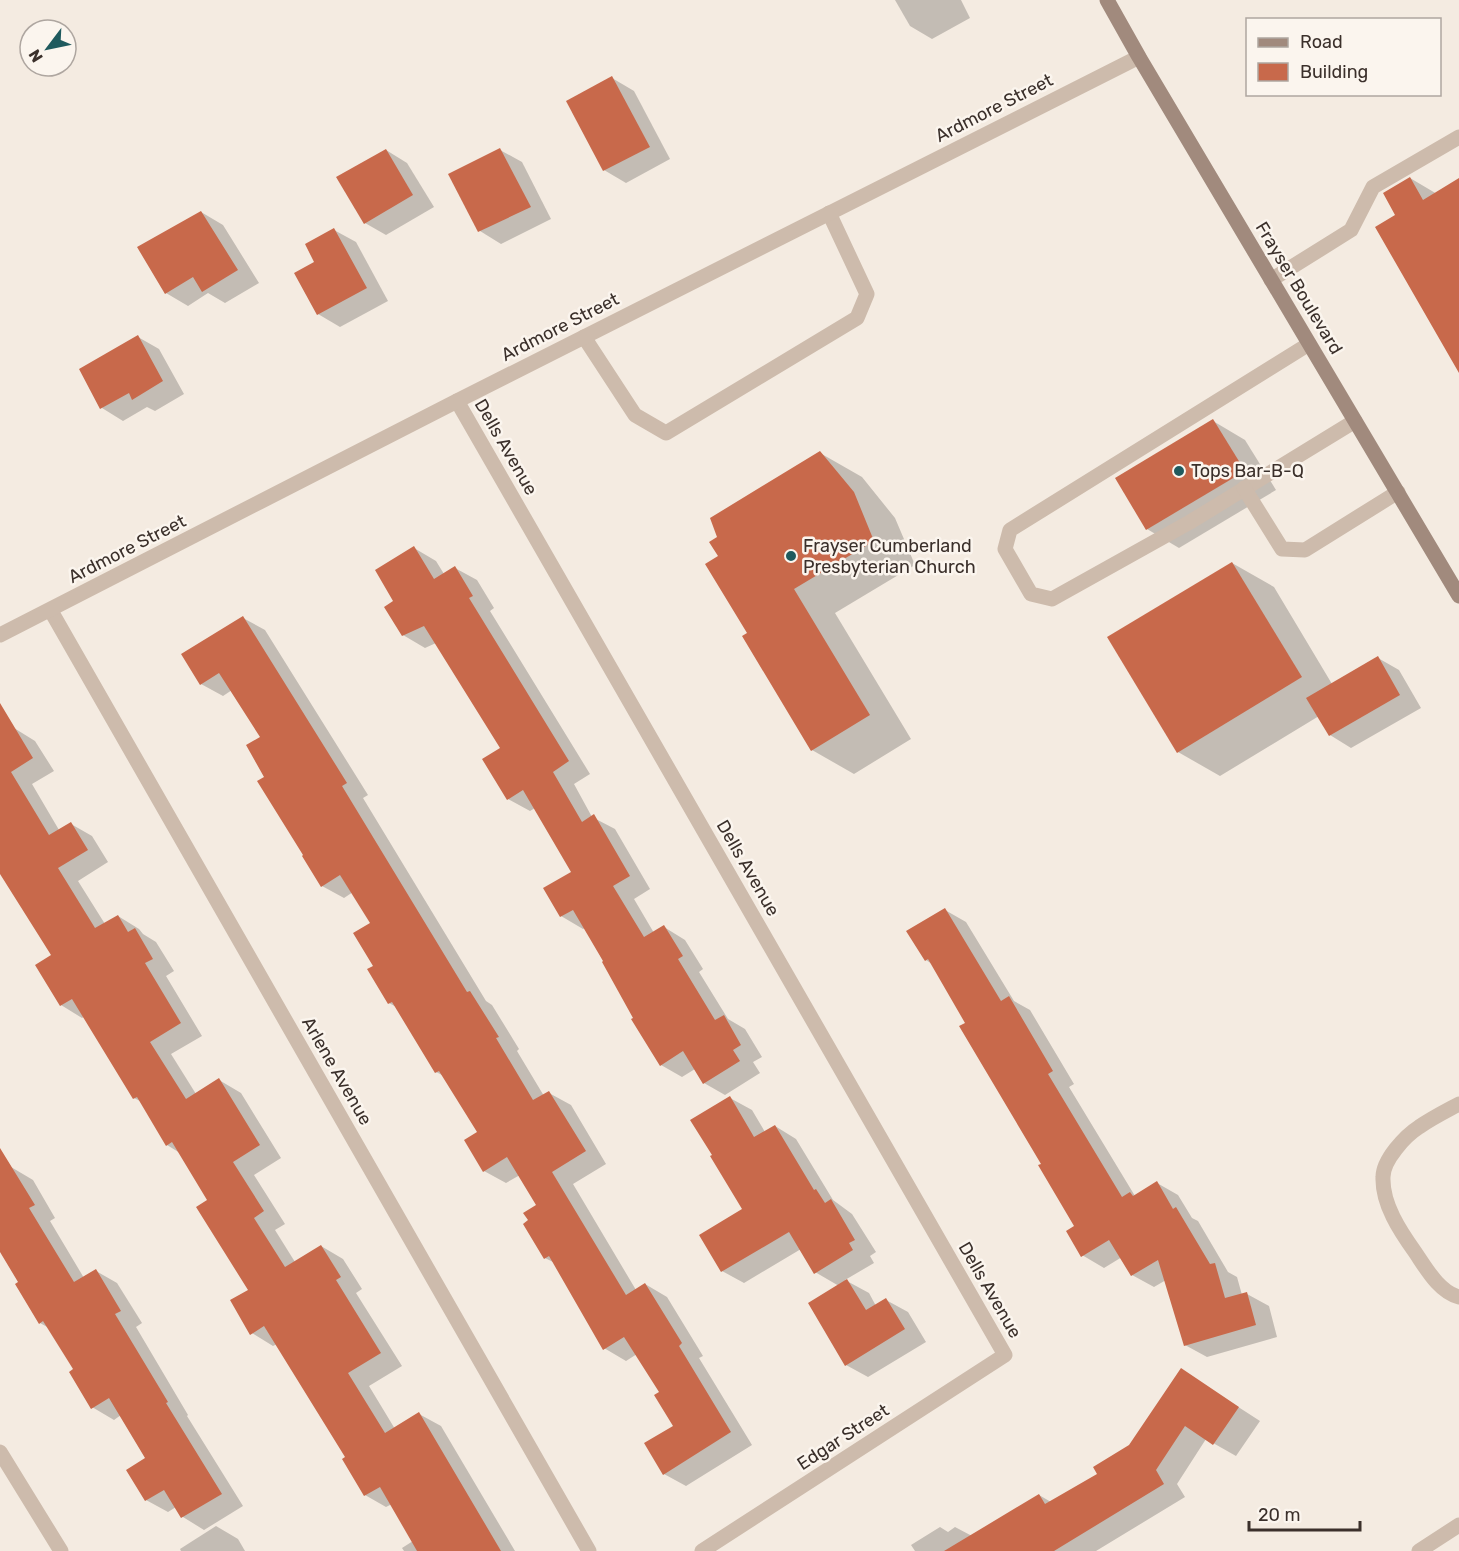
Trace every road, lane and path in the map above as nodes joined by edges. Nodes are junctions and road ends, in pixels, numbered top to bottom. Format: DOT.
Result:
graph roads {
  1 [pos="1107,0"];
  2 [pos="1139,57"];
  3 [pos="1459,137"];
  4 [pos="829,213"];
  5 [pos="1271,279"];
  6 [pos="584,337"];
  7 [pos="1309,344"];
  8 [pos="457,401"];
  9 [pos="1355,421"];
  10 [pos="1244,488"];
  11 [pos="1398,492"];
  12 [pos="1459,596"];
  13 [pos="51,611"];
  14 [pos="0,635"];
  15 [pos="1459,1104"];
  16 [pos="1459,1297"];
  17 [pos="1005,1355"];
  18 [pos="0,1452"];
  19 [pos="1459,1526"];
  20 [pos="61,1551"];
  21 [pos="589,1551"];
  22 [pos="702,1551"];
  23 [pos="1419,1551"];
  1 -- 2 [label="main road, Frayser Boulevard"];
  2 -- 4 [label="street, Ardmore Street"];
  2 -- 5 [label="main road, Frayser Boulevard"];
  3 -- 5 [label="street"];
  4 -- 6 [label="street, Ardmore Street"];
  4 -- 6 [label="street"];
  5 -- 7 [label="main road, Frayser Boulevard"];
  6 -- 8 [label="street, Ardmore Street"];
  7 -- 9 [label="main road, Frayser Boulevard"];
  7 -- 10 [label="street"];
  8 -- 13 [label="street, Ardmore Street"];
  8 -- 17 [label="street, Dells Avenue"];
  9 -- 10 [label="street"];
  9 -- 11 [label="main road, Frayser Boulevard"];
  10 -- 11 [label="street"];
  11 -- 12 [label="main road, Frayser Boulevard"];
  13 -- 14 [label="street, Ardmore Street"];
  13 -- 21 [label="street, Arlene Avenue"];
  15 -- 16 [label="street"];
  17 -- 22 [label="street, Edgar Street"];
  18 -- 20 [label="street"];
  19 -- 23 [label="street"];
}
